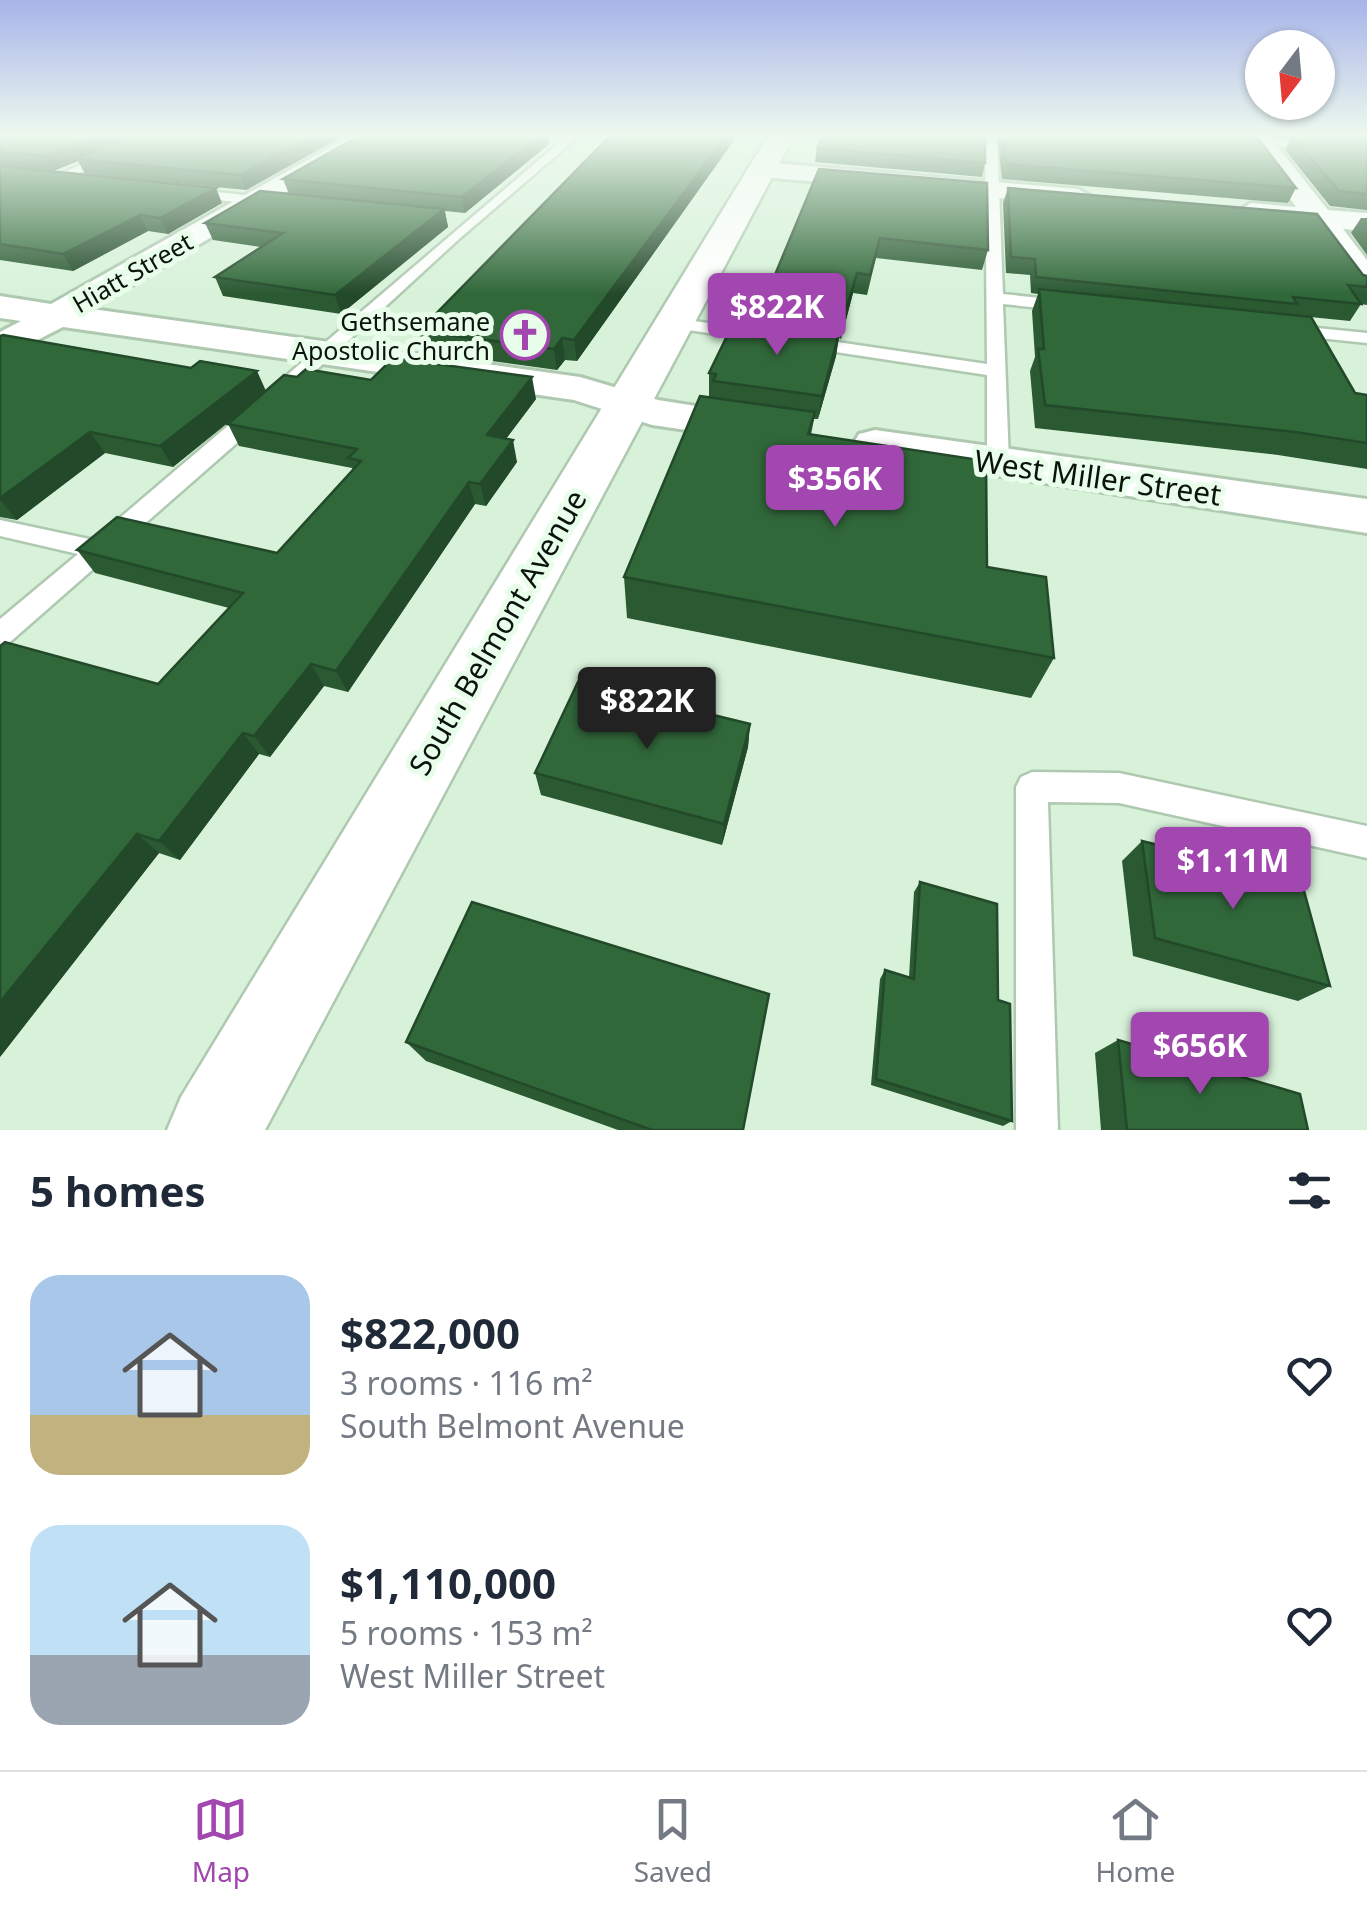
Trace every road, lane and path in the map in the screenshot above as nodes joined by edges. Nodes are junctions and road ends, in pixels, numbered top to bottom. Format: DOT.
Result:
graph roads {
  1 [pos="275,189"];
  2 [pos="504,189"];
  3 [pos="750,189"];
  4 [pos="984,189"];
  5 [pos="1296,189"];
  6 [pos="164,190"];
  7 [pos="992,190"];
  8 [pos="255,200"];
  9 [pos="1107,200"];
  10 [pos="293,204"];
  11 [pos="1222,209"];
  12 [pos="1318,218"];
  13 [pos="1367,222"];
  14 [pos="1367,282"];
  15 [pos="994,298"];
  16 [pos="0,307"];
  17 [pos="1092,308"];
  18 [pos="56,315"];
  19 [pos="673,323"];
  20 [pos="1269,328"];
  21 [pos="1367,338"];
  22 [pos="0,348"];
  23 [pos="323,353"];
  24 [pos="996,371"];
  25 [pos="627,403"];
  26 [pos="998,462"];
  27 [pos="1367,516"];
  28 [pos="0,528"];
  29 [pos="99,550"];
  30 [pos="0,634"];
  31 [pos="1367,842"];
  32 [pos="214,1130"];
  33 [pos="1037,1130"];
  1 -- 8 [label="street, Hiatt Street"];
  2 -- 23 [label="lane"];
  3 -- 19 [label="main road, South Belmont Avenue"];
  4 -- 7 [label="street"];
  5 -- 12 [label="street"];
  6 -- 8 [label="lane"];
  7 -- 9 [label="street"];
  7 -- 15 [label="lane"];
  8 -- 10 [label="lane"];
  8 -- 18 [label="street, Hiatt Street"];
  11 -- 12 [label="street"];
  12 -- 13 [label="street"];
  12 -- 14 [label="street"];
  15 -- 17 [label="lane"];
  15 -- 24 [label="lane"];
  16 -- 18 [label="street, West Miller Street"];
  18 -- 22 [label="street, Hiatt Street"];
  18 -- 23 [label="street, West Miller Street"];
  19 -- 24 [label="lane"];
  19 -- 25 [label="main road, South Belmont Avenue"];
  20 -- 21 [label="lane"];
  23 -- 25 [label="street, West Miller Street"];
  23 -- 29 [label="lane"];
  24 -- 26 [label="lane"];
  25 -- 26 [label="street, West Miller Street"];
  25 -- 32 [label="main road, South Belmont Avenue"];
  26 -- 27 [label="street, West Miller Street"];
  28 -- 29 [label="lane"];
  29 -- 30 [label="lane"];
  31 -- 33 [label="lane"];
}
